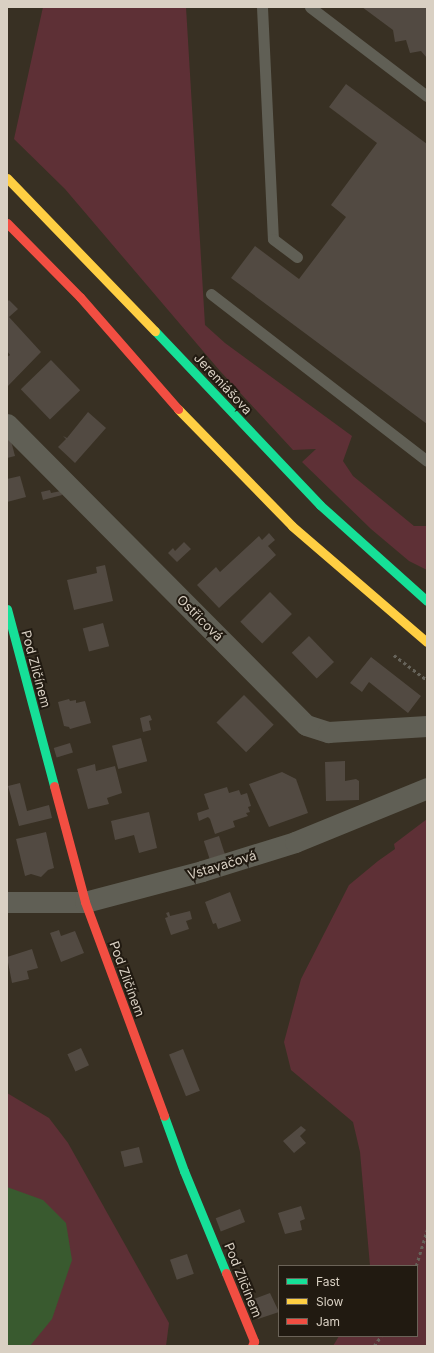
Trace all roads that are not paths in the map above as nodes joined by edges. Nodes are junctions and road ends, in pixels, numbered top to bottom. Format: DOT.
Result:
graph roads {
  1 [pos="262,7"];
  2 [pos="310,7"];
  3 [pos="427,96"];
  4 [pos="7,178"];
  5 [pos="7,222"];
  6 [pos="297,257"];
  7 [pos="211,294"];
  8 [pos="7,424"];
  9 [pos="427,461"];
  10 [pos="427,601"];
  11 [pos="7,609"];
  12 [pos="427,642"];
  13 [pos="427,726"];
  14 [pos="427,788"];
  15 [pos="7,902"];
  16 [pos="85,902"];
  17 [pos="252,1346"];
  1 -- 6 [label="lane"];
  2 -- 3 [label="lane"];
  4 -- 10 [label="main road, Jeremiášova"];
  5 -- 12 [label="main road"];
  7 -- 9 [label="lane"];
  8 -- 13 [label="street, Ostřicová"];
  11 -- 16 [label="main road, Pod Zličínem"];
  14 -- 16 [label="street, Vstavačová"];
  15 -- 16 [label="street, Vstavačová"];
  16 -- 17 [label="main road, Pod Zličínem"];
}
